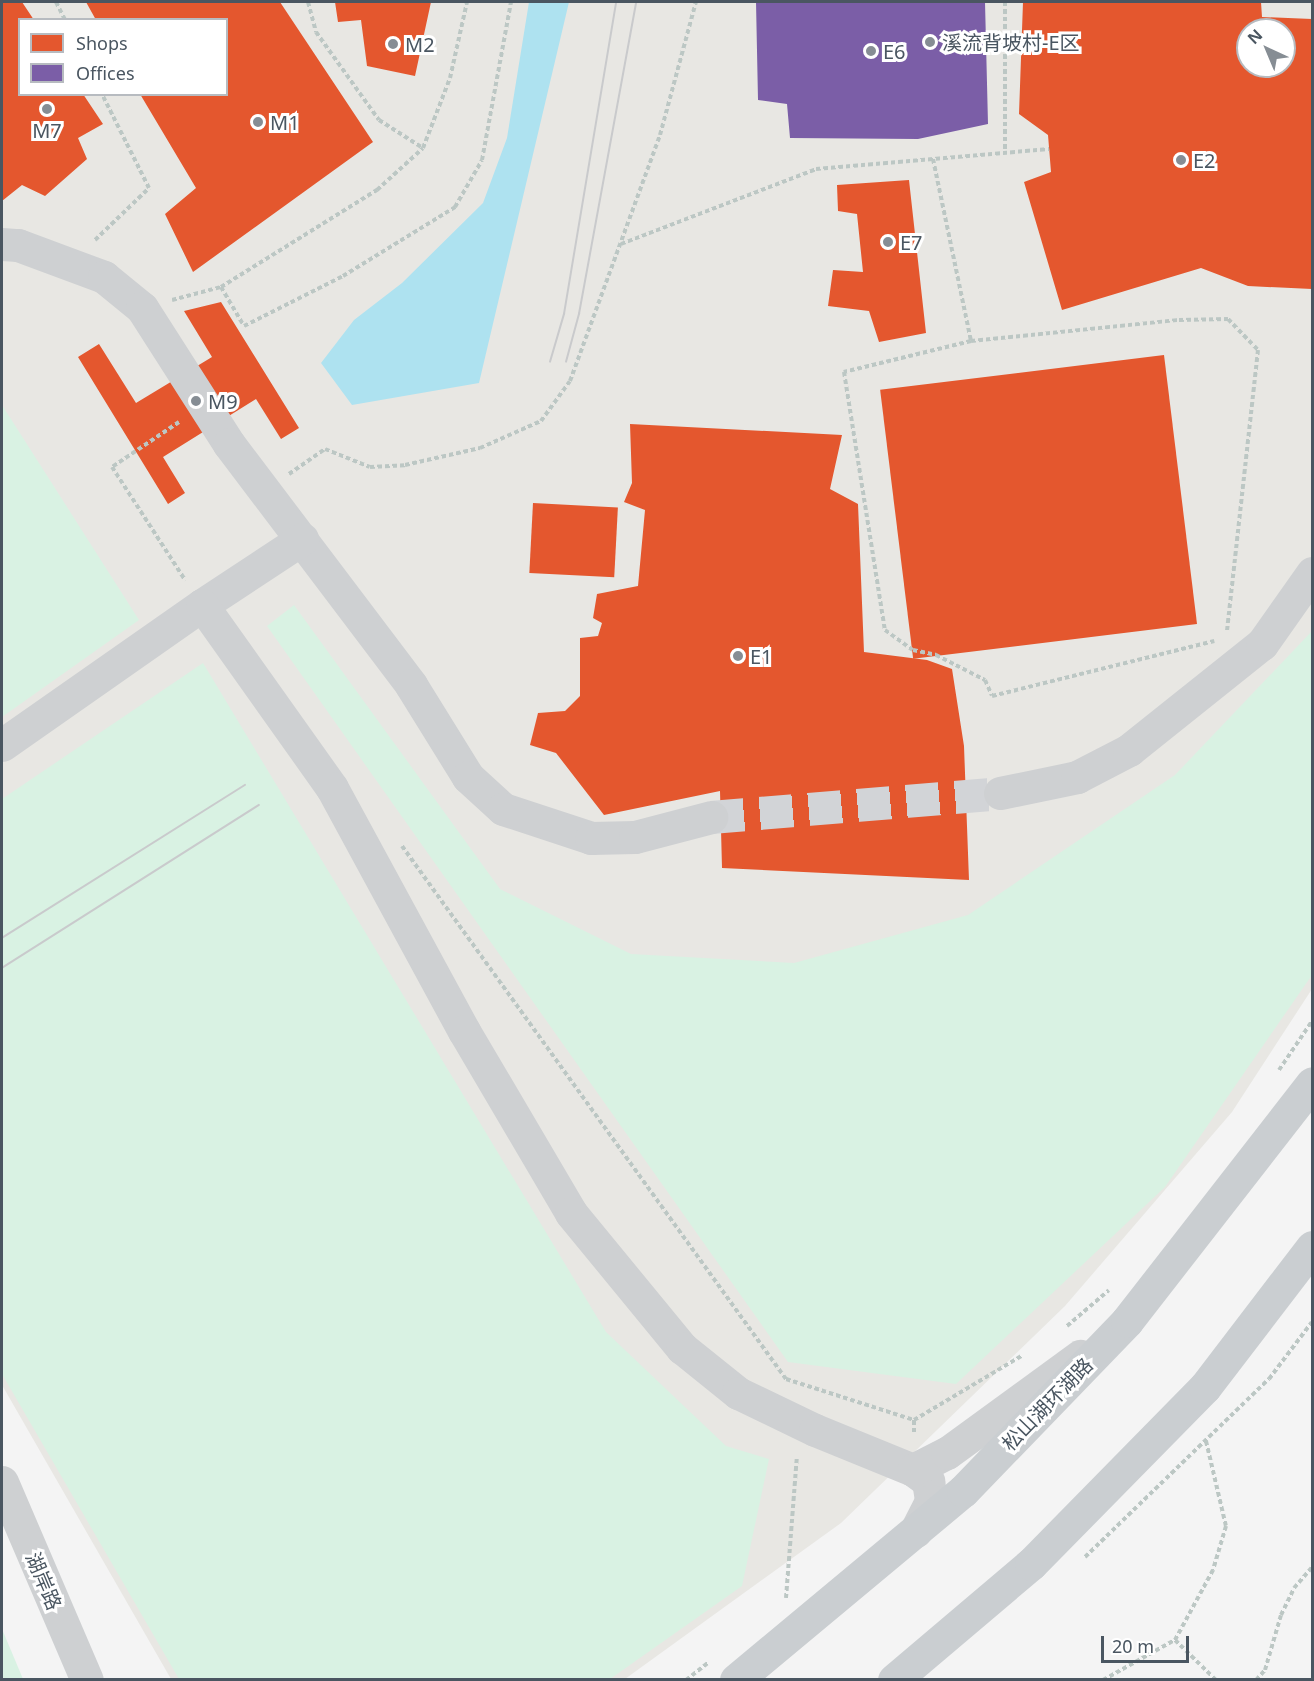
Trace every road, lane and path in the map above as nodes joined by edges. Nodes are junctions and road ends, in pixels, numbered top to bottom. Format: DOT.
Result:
graph roads {
  1 [pos="56,2"];
  2 [pos="308,2"];
  3 [pos="467,2"];
  4 [pos="511,2"];
  5 [pos="696,2"];
  6 [pos="1005,2"];
  7 [pos="64,18"];
  8 [pos="103,96"];
  9 [pos="423,148"];
  10 [pos="1049,149"];
  11 [pos="1005,152"];
  12 [pos="933,159"];
  13 [pos="2,244"];
  14 [pos="620,245"];
  15 [pos="70,264"];
  16 [pos="221,287"];
  17 [pos="142,308"];
  18 [pos="971,341"];
  19 [pos="204,405"];
  20 [pos="266,489"];
  21 [pos="302,539"];
  22 [pos="1312,573"];
  23 [pos="202,605"];
  24 [pos="2,746"];
  25 [pos="1000,793"];
  26 [pos="711,817"];
  27 [pos="395,836"];
  28 [pos="1312,1021"];
  29 [pos="1272,1080"];
  30 [pos="1312,1083"];
  31 [pos="1312,1247"];
  32 [pos="1115,1285"];
  33 [pos="1127,1321"];
  34 [pos="1063,1329"];
  35 [pos="1025,1354"];
  36 [pos="786,1379"];
  37 [pos="914,1420"];
  38 [pos="799,1422"];
  39 [pos="1206,1441"];
  40 [pos="900,1465"];
  41 [pos="2,1482"];
  42 [pos="916,1531"];
  43 [pos="1312,1567"];
  44 [pos="794,1597"];
  45 [pos="1175,1640"];
  46 [pos="724,1669"];
  47 [pos="87,1680"];
  48 [pos="686,1680"];
  49 [pos="894,1680"];
  50 [pos="1103,1680"];
  51 [pos="1216,1680"];
  52 [pos="1257,1680"];
  1 -- 7 [label="path"];
  2 -- 9 [label="path"];
  3 -- 9 [label="path"];
  4 -- 16 [label="path"];
  5 -- 14 [label="path"];
  6 -- 11 [label="path"];
  8 -- 15 [label="path"];
  9 -- 16 [label="path"];
  10 -- 11 [label="path"];
  11 -- 12 [label="path"];
  12 -- 14 [label="path"];
  12 -- 18 [label="path"];
  13 -- 15 [label="street"];
  14 -- 20 [label="path"];
  15 -- 17 [label="street"];
  16 -- 17 [label="path"];
  17 -- 19 [label="street"];
  18 -- 18 [label="path"];
  19 -- 20 [label="street"];
  19 -- 23 [label="path"];
  20 -- 21 [label="street"];
  21 -- 23 [label="street"];
  21 -- 26 [label="street"];
  22 -- 25 [label="street"];
  23 -- 24 [label="street"];
  23 -- 38 [label="street"];
  27 -- 36 [label="path"];
  28 -- 29 [label="path"];
  30 -- 33 [label="main road, 松山湖环湖路"];
  31 -- 49 [label="main road"];
  32 -- 34 [label="path"];
  33 -- 40 [label="street"];
  33 -- 42 [label="main road, 松山湖环湖路"];
  35 -- 37 [label="path"];
  36 -- 37 [label="path"];
  36 -- 38 [label="path"];
  37 -- 40 [label="path"];
  38 -- 40 [label="street"];
  38 -- 44 [label="path"];
  39 -- 45 [label="path"];
  40 -- 42 [label="street"];
  41 -- 47 [label="street, 湖岸路"];
  42 -- 46 [label="main road, 松山湖环湖路"];
  43 -- 52 [label="path"];
  45 -- 50 [label="path"];
  45 -- 51 [label="path"];
  46 -- 48 [label="path"];
}
